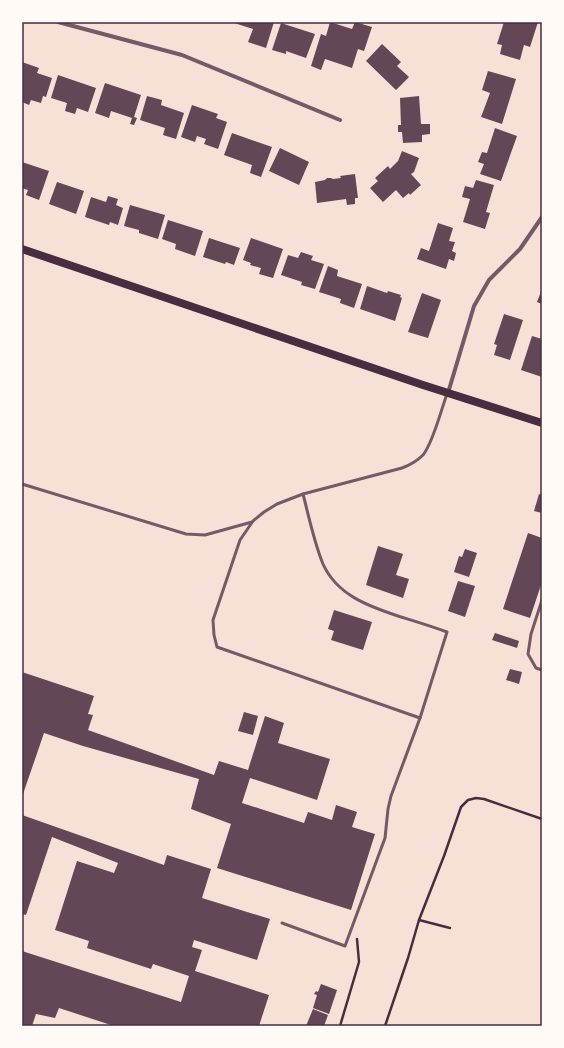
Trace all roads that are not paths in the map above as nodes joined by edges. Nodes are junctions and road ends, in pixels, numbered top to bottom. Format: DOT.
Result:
graph roads {
  1 [pos="58,22"];
  2 [pos="340,120"];
  3 [pos="542,217"];
  4 [pos="22,249"];
  5 [pos="447,393"];
  6 [pos="542,423"];
  7 [pos="22,484"];
  8 [pos="303,494"];
  9 [pos="252,522"];
  10 [pos="542,600"];
  11 [pos="542,670"];
  12 [pos="420,718"];
  13 [pos="282,923"];
  1 -- 2 [label="street"];
  3 -- 5 [label="street"];
  4 -- 5 [label="main road"];
  5 -- 6 [label="main road"];
  5 -- 8 [label="lane"];
  7 -- 9 [label="lane"];
  8 -- 9 [label="lane"];
  8 -- 12 [label="lane"];
  9 -- 12 [label="lane"];
  10 -- 11 [label="lane"];
  12 -- 13 [label="lane"];
}
